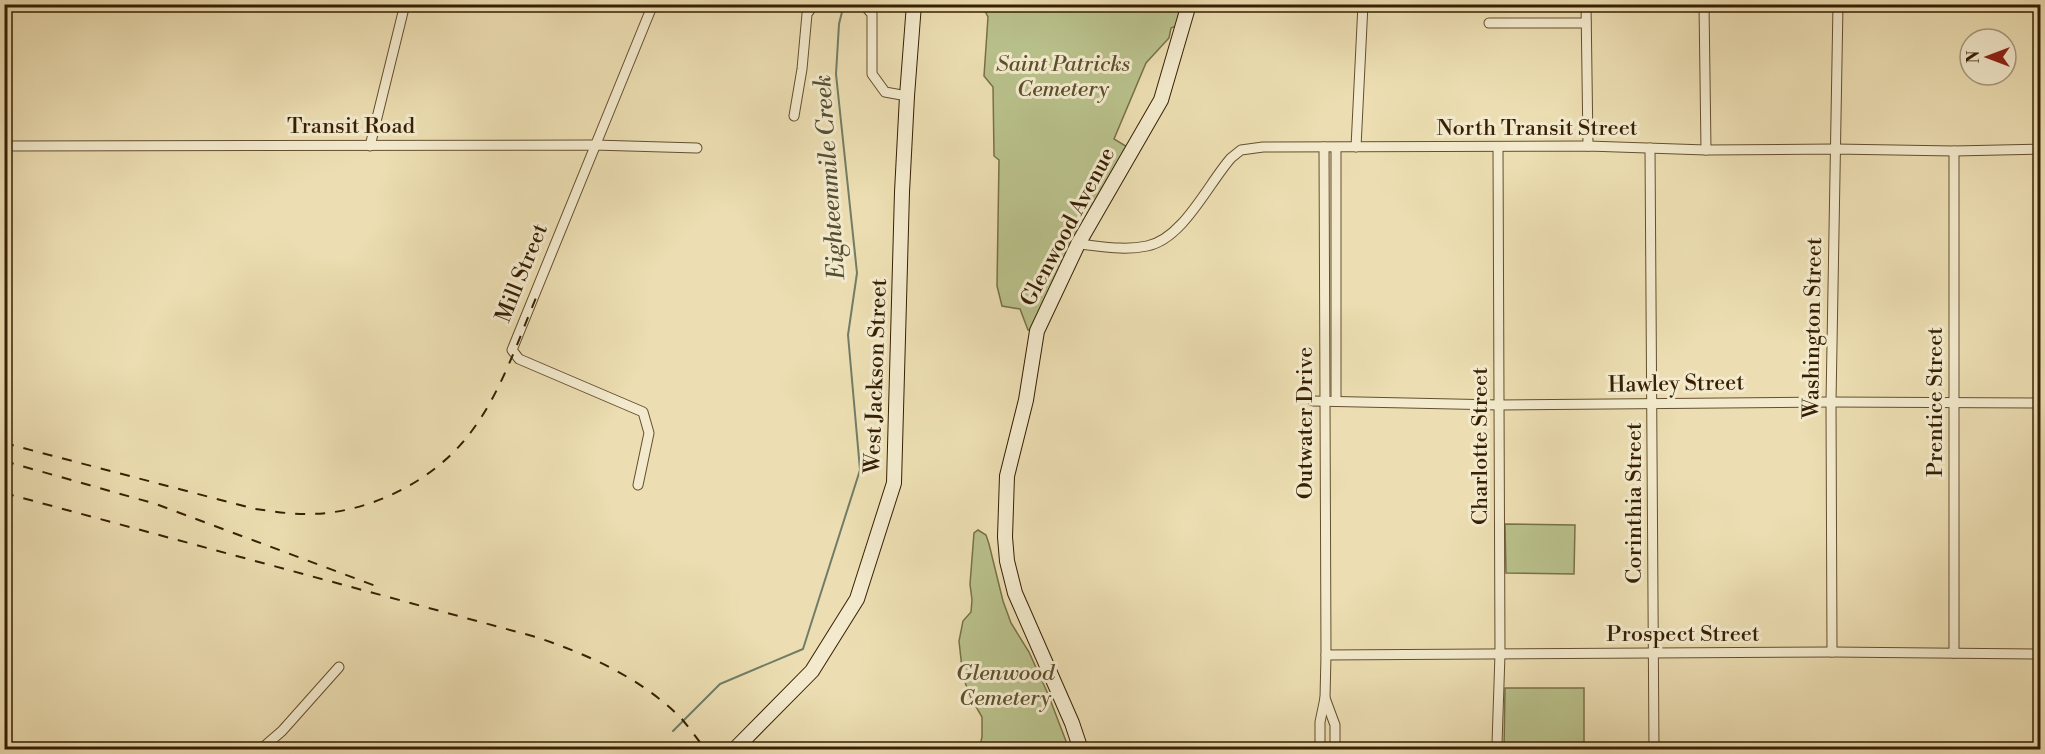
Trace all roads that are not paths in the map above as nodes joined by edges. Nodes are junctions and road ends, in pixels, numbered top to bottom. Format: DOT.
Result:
graph roads {
  1 [pos="405,4"];
  2 [pos="653,4"];
  3 [pos="814,4"];
  4 [pos="863,4"];
  5 [pos="914,4"];
  6 [pos="1189,4"];
  7 [pos="1363,4"];
  8 [pos="1586,4"];
  9 [pos="1704,4"];
  10 [pos="1838,4"];
  11 [pos="1489,23"];
  12 [pos="1586,23"];
  13 [pos="907,96"];
  14 [pos="794,116"];
  15 [pos="594,145"];
  16 [pos="4,146"];
  17 [pos="370,146"];
  18 [pos="1588,146"];
  19 [pos="1324,147"];
  20 [pos="1356,147"];
  21 [pos="697,148"];
  22 [pos="1336,148"];
  23 [pos="1498,148"];
  24 [pos="1650,148"];
  25 [pos="1835,149"];
  26 [pos="2040,149"];
  27 [pos="1706,150"];
  28 [pos="1954,151"];
  29 [pos="1078,244"];
  30 [pos="1313,401"];
  31 [pos="1324,401"];
  32 [pos="1336,401"];
  33 [pos="1831,402"];
  34 [pos="2040,403"];
  35 [pos="1653,404"];
  36 [pos="1955,404"];
  37 [pos="1500,405"];
  38 [pos="638,485"];
  39 [pos="1832,652"];
  40 [pos="1653,653"];
  41 [pos="1954,653"];
  42 [pos="1500,654"];
  43 [pos="2040,654"];
  44 [pos="1326,655"];
  45 [pos="339,667"];
  46 [pos="1325,698"];
  47 [pos="1497,744"];
  48 [pos="260,750"];
  49 [pos="734,750"];
  50 [pos="1081,750"];
  51 [pos="1320,750"];
  52 [pos="1335,750"];
  53 [pos="1654,750"];
  1 -- 17 [label="street"];
  2 -- 15 [label="street, Mill Street"];
  3 -- 14 [label="street"];
  4 -- 13 [label="street"];
  5 -- 13 [label="street, West Jackson Street"];
  6 -- 29 [label="street, Glenwood Avenue"];
  7 -- 20 [label="street"];
  8 -- 12 [label="street"];
  9 -- 27 [label="street"];
  10 -- 25 [label="street, Washington Street"];
  11 -- 12 [label="street"];
  12 -- 18 [label="street"];
  13 -- 49 [label="street, West Jackson Street"];
  15 -- 17 [label="street, Transit Road"];
  15 -- 21 [label="street, Transit Road"];
  15 -- 38 [label="street, Mill Street"];
  16 -- 17 [label="street, Transit Road"];
  18 -- 23 [label="street, North Transit Street"];
  18 -- 24 [label="street, North Transit Street"];
  19 -- 22 [label="street, North Transit Street"];
  19 -- 29 [label="street, North Transit Street"];
  19 -- 31 [label="street, Outwater Drive"];
  20 -- 22 [label="street, North Transit Street"];
  20 -- 23 [label="street, North Transit Street"];
  22 -- 32 [label="street, Outwater Drive"];
  23 -- 37 [label="street, Charlotte Street"];
  24 -- 27 [label="street, North Transit Street"];
  24 -- 35 [label="street, Corinthia Street"];
  25 -- 27 [label="street, North Transit Street"];
  25 -- 28 [label="street, North Transit Street"];
  25 -- 33 [label="street, Washington Street"];
  26 -- 28 [label="street, North Transit Street"];
  28 -- 36 [label="street, Prentice Street"];
  29 -- 50 [label="street, Glenwood Avenue"];
  30 -- 31 [label="street, Hawley Street"];
  31 -- 32 [label="street, Hawley Street"];
  31 -- 44 [label="street, Outwater Drive"];
  32 -- 37 [label="street, Hawley Street"];
  33 -- 35 [label="street, Hawley Street"];
  33 -- 36 [label="street, Hawley Street"];
  33 -- 39 [label="street, Washington Street"];
  34 -- 36 [label="street, Hawley Street"];
  35 -- 37 [label="street, Hawley Street"];
  35 -- 40 [label="street, Corinthia Street"];
  36 -- 41 [label="street, Prentice Street"];
  37 -- 42 [label="street, Charlotte Street"];
  39 -- 40 [label="street, Prospect Street"];
  39 -- 41 [label="street, Prospect Street"];
  40 -- 42 [label="street, Prospect Street"];
  40 -- 53 [label="street, Corinthia Street"];
  41 -- 43 [label="street, Prospect Street"];
  42 -- 44 [label="street, Prospect Street"];
  42 -- 47 [label="street, Charlotte Street"];
  44 -- 46 [label="street, Outwater Drive"];
  45 -- 48 [label="street"];
  46 -- 51 [label="street, Outwater Drive"];
  46 -- 52 [label="street, Outwater Drive"];
}
